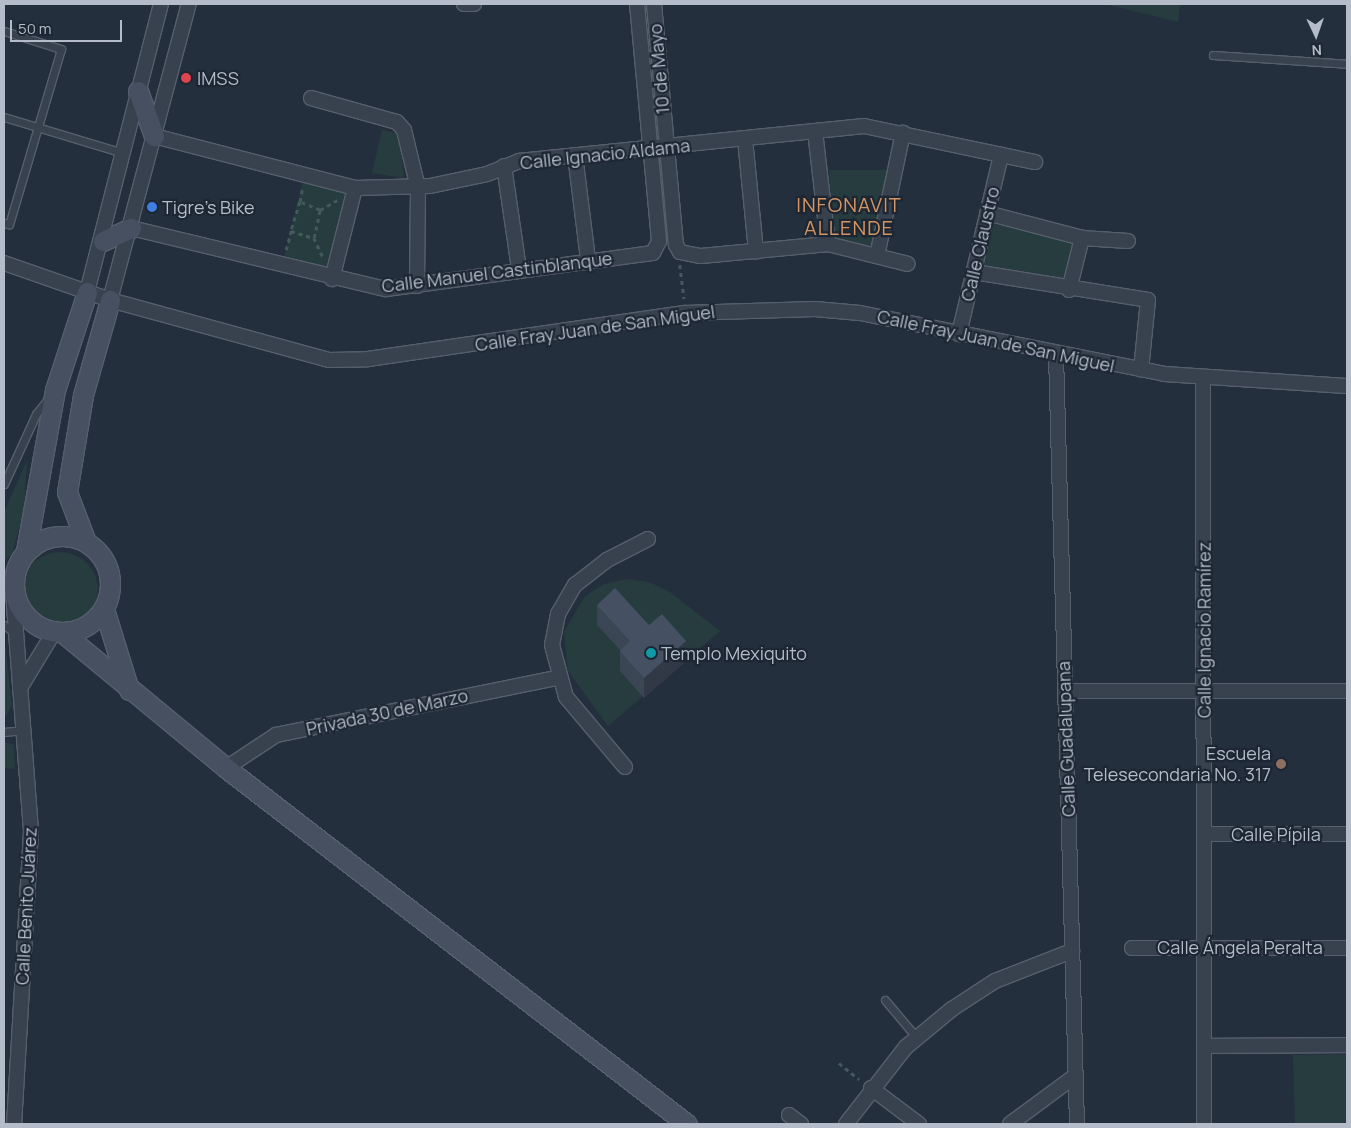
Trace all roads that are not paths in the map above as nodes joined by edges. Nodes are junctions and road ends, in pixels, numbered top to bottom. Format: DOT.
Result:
graph roads {
  1 [pos="162,4"];
  2 [pos="189,4"];
  3 [pos="464,4"];
  4 [pos="474,4"];
  5 [pos="637,4"];
  6 [pos="654,4"];
  7 [pos="637,22"];
  8 [pos="654,22"];
  9 [pos="4,31"];
  10 [pos="1213,55"];
  11 [pos="1347,64"];
  12 [pos="138,91"];
  13 [pos="311,98"];
  14 [pos="4,117"];
  15 [pos="39,128"];
  16 [pos="815,131"];
  17 [pos="903,133"];
  18 [pos="154,136"];
  19 [pos="744,138"];
  20 [pos="666,147"];
  21 [pos="648,148"];
  22 [pos="123,153"];
  23 [pos="575,155"];
  24 [pos="1001,155"];
  25 [pos="1035,162"];
  26 [pos="504,166"];
  27 [pos="355,188"];
  28 [pos="418,188"];
  29 [pos="987,213"];
  30 [pos="4,223"];
  31 [pos="131,228"];
  32 [pos="1082,238"];
  33 [pos="102,241"];
  34 [pos="1128,241"];
  35 [pos="828,244"];
  36 [pos="658,248"];
  37 [pos="756,251"];
  38 [pos="877,256"];
  39 [pos="588,260"];
  40 [pos="4,263"];
  41 [pos="908,264"];
  42 [pos="518,269"];
  43 [pos="974,272"];
  44 [pos="332,279"];
  45 [pos="418,286"];
  46 [pos="1069,290"];
  47 [pos="87,292"];
  48 [pos="110,300"];
  49 [pos="959,334"];
  50 [pos="1056,354"];
  51 [pos="1141,370"];
  52 [pos="1203,377"];
  53 [pos="1347,386"];
  54 [pos="55,390"];
  55 [pos="83,395"];
  56 [pos="4,484"];
  57 [pos="648,539"];
  58 [pos="86,542"];
  59 [pos="26,551"];
  60 [pos="13,592"];
  61 [pos="104,609"];
  62 [pos="10,629"];
  63 [pos="58,633"];
  64 [pos="557,678"];
  65 [pos="20,688"];
  66 [pos="129,691"];
  67 [pos="1204,691"];
  68 [pos="1347,691"];
  69 [pos="1065,692"];
  70 [pos="24,730"];
  71 [pos="4,732"];
  72 [pos="625,767"];
  73 [pos="226,768"];
  74 [pos="1205,834"];
  75 [pos="1347,834"];
  76 [pos="1206,946"];
  77 [pos="1132,948"];
  78 [pos="1347,948"];
  79 [pos="1072,951"];
  80 [pos="885,1000"];
  81 [pos="917,1038"];
  82 [pos="1347,1045"];
  83 [pos="1204,1046"];
  84 [pos="1075,1076"];
  85 [pos="870,1088"];
  86 [pos="789,1115"];
  87 [pos="14,1124"];
  88 [pos="687,1124"];
  89 [pos="801,1124"];
  90 [pos="846,1124"];
  91 [pos="919,1124"];
  92 [pos="1010,1124"];
  93 [pos="1077,1124"];
  94 [pos="1204,1124"];
  1 -- 12 [label="street"];
  2 -- 18 [label="street"];
  3 -- 4 [label="street"];
  5 -- 7 [label="street, 10 de Mayo"];
  6 -- 8 [label="street, 10 de Mayo"];
  7 -- 8 [label="street"];
  7 -- 21 [label="street, 10 de Mayo"];
  8 -- 20 [label="street, 10 de Mayo"];
  9 -- 15 [label="lane"];
  10 -- 11 [label="lane"];
  12 -- 18 [label="main road"];
  12 -- 22 [label="street"];
  13 -- 28 [label="street"];
  14 -- 15 [label="lane"];
  15 -- 22 [label="lane"];
  15 -- 30 [label="lane"];
  16 -- 17 [label="street, Calle Ignacio Aldama"];
  16 -- 19 [label="street, Calle Ignacio Aldama"];
  16 -- 35 [label="street"];
  17 -- 24 [label="street, Calle Ignacio Aldama"];
  17 -- 38 [label="street"];
  18 -- 27 [label="street, Calle Ignacio Aldama"];
  18 -- 31 [label="street"];
  19 -- 20 [label="street, Calle Ignacio Aldama"];
  19 -- 37 [label="street"];
  20 -- 21 [label="street, Calle Ignacio Aldama"];
  20 -- 37 [label="street, 10 de Mayo"];
  21 -- 23 [label="street, Calle Ignacio Aldama"];
  21 -- 36 [label="street, 10 de Mayo"];
  22 -- 33 [label="street"];
  23 -- 26 [label="street, Calle Ignacio Aldama"];
  23 -- 39 [label="street"];
  24 -- 25 [label="street, Calle Ignacio Aldama"];
  24 -- 29 [label="street, Calle Claustro"];
  26 -- 28 [label="street, Calle Ignacio Aldama"];
  26 -- 42 [label="street"];
  27 -- 28 [label="street, Calle Ignacio Aldama"];
  27 -- 44 [label="street"];
  28 -- 45 [label="street"];
  29 -- 32 [label="street"];
  29 -- 43 [label="street, Calle Claustro"];
  31 -- 33 [label="main road"];
  31 -- 44 [label="street, Calle Manuel Castinblanque"];
  31 -- 48 [label="street"];
  32 -- 34 [label="street"];
  32 -- 46 [label="street"];
  33 -- 47 [label="street"];
  35 -- 37 [label="street"];
  35 -- 38 [label="street"];
  36 -- 39 [label="street, Calle Manuel Castinblanque"];
  38 -- 41 [label="street"];
  39 -- 42 [label="street, Calle Manuel Castinblanque"];
  40 -- 47 [label="street, Calle Fray Juan de San Miguel"];
  42 -- 45 [label="street, Calle Manuel Castinblanque"];
  43 -- 46 [label="street"];
  43 -- 49 [label="street, Calle Claustro"];
  44 -- 45 [label="street, Calle Manuel Castinblanque"];
  46 -- 51 [label="street"];
  47 -- 48 [label="street, Calle Fray Juan de San Miguel"];
  47 -- 54 [label="main road"];
  47 -- 55 [label="main road"];
  48 -- 49 [label="street, Calle Fray Juan de San Miguel"];
  48 -- 55 [label="main road"];
  49 -- 50 [label="street, Calle Fray Juan de San Miguel"];
  50 -- 51 [label="street, Calle Fray Juan de San Miguel"];
  50 -- 69 [label="street, Calle Guadalupana"];
  51 -- 52 [label="street, Calle Fray Juan de San Miguel"];
  52 -- 53 [label="street, Calle Fray Juan de San Miguel"];
  52 -- 67 [label="street, Calle Ignacio Ramírez"];
  54 -- 56 [label="lane"];
  54 -- 59 [label="main road"];
  55 -- 58 [label="main road"];
  57 -- 64 [label="street"];
  58 -- 59 [label="main road"];
  58 -- 61 [label="main road"];
  59 -- 60 [label="main road"];
  60 -- 62 [label="street, Calle Benito Juárez"];
  60 -- 63 [label="main road"];
  61 -- 63 [label="main road"];
  61 -- 66 [label="main road"];
  62 -- 65 [label="street, Calle Benito Juárez"];
  63 -- 65 [label="street"];
  63 -- 66 [label="main road"];
  64 -- 72 [label="street"];
  64 -- 73 [label="street, Privada 30 de Marzo"];
  65 -- 70 [label="street, Calle Benito Juárez"];
  66 -- 73 [label="main road"];
  67 -- 68 [label="street"];
  67 -- 69 [label="street"];
  67 -- 74 [label="street, Calle Ignacio Ramírez"];
  69 -- 79 [label="street, Calle Guadalupana"];
  70 -- 71 [label="lane"];
  70 -- 87 [label="street, Calle Benito Juárez"];
  73 -- 88 [label="main road"];
  74 -- 75 [label="street, Calle Pípila"];
  74 -- 76 [label="street, Calle Ignacio Ramírez"];
  76 -- 77 [label="street, Calle Ángela Peralta"];
  76 -- 78 [label="street, Calle Ángela Peralta"];
  76 -- 83 [label="street, Calle Ignacio Ramírez"];
  79 -- 81 [label="street"];
  79 -- 84 [label="street, Calle Guadalupana"];
  80 -- 81 [label="lane"];
  81 -- 85 [label="street"];
  82 -- 83 [label="street"];
  83 -- 94 [label="street, Calle Ignacio Ramírez"];
  84 -- 92 [label="street"];
  84 -- 93 [label="street, Calle Guadalupana"];
  85 -- 90 [label="street"];
  85 -- 91 [label="street"];
  86 -- 89 [label="street"];
}
